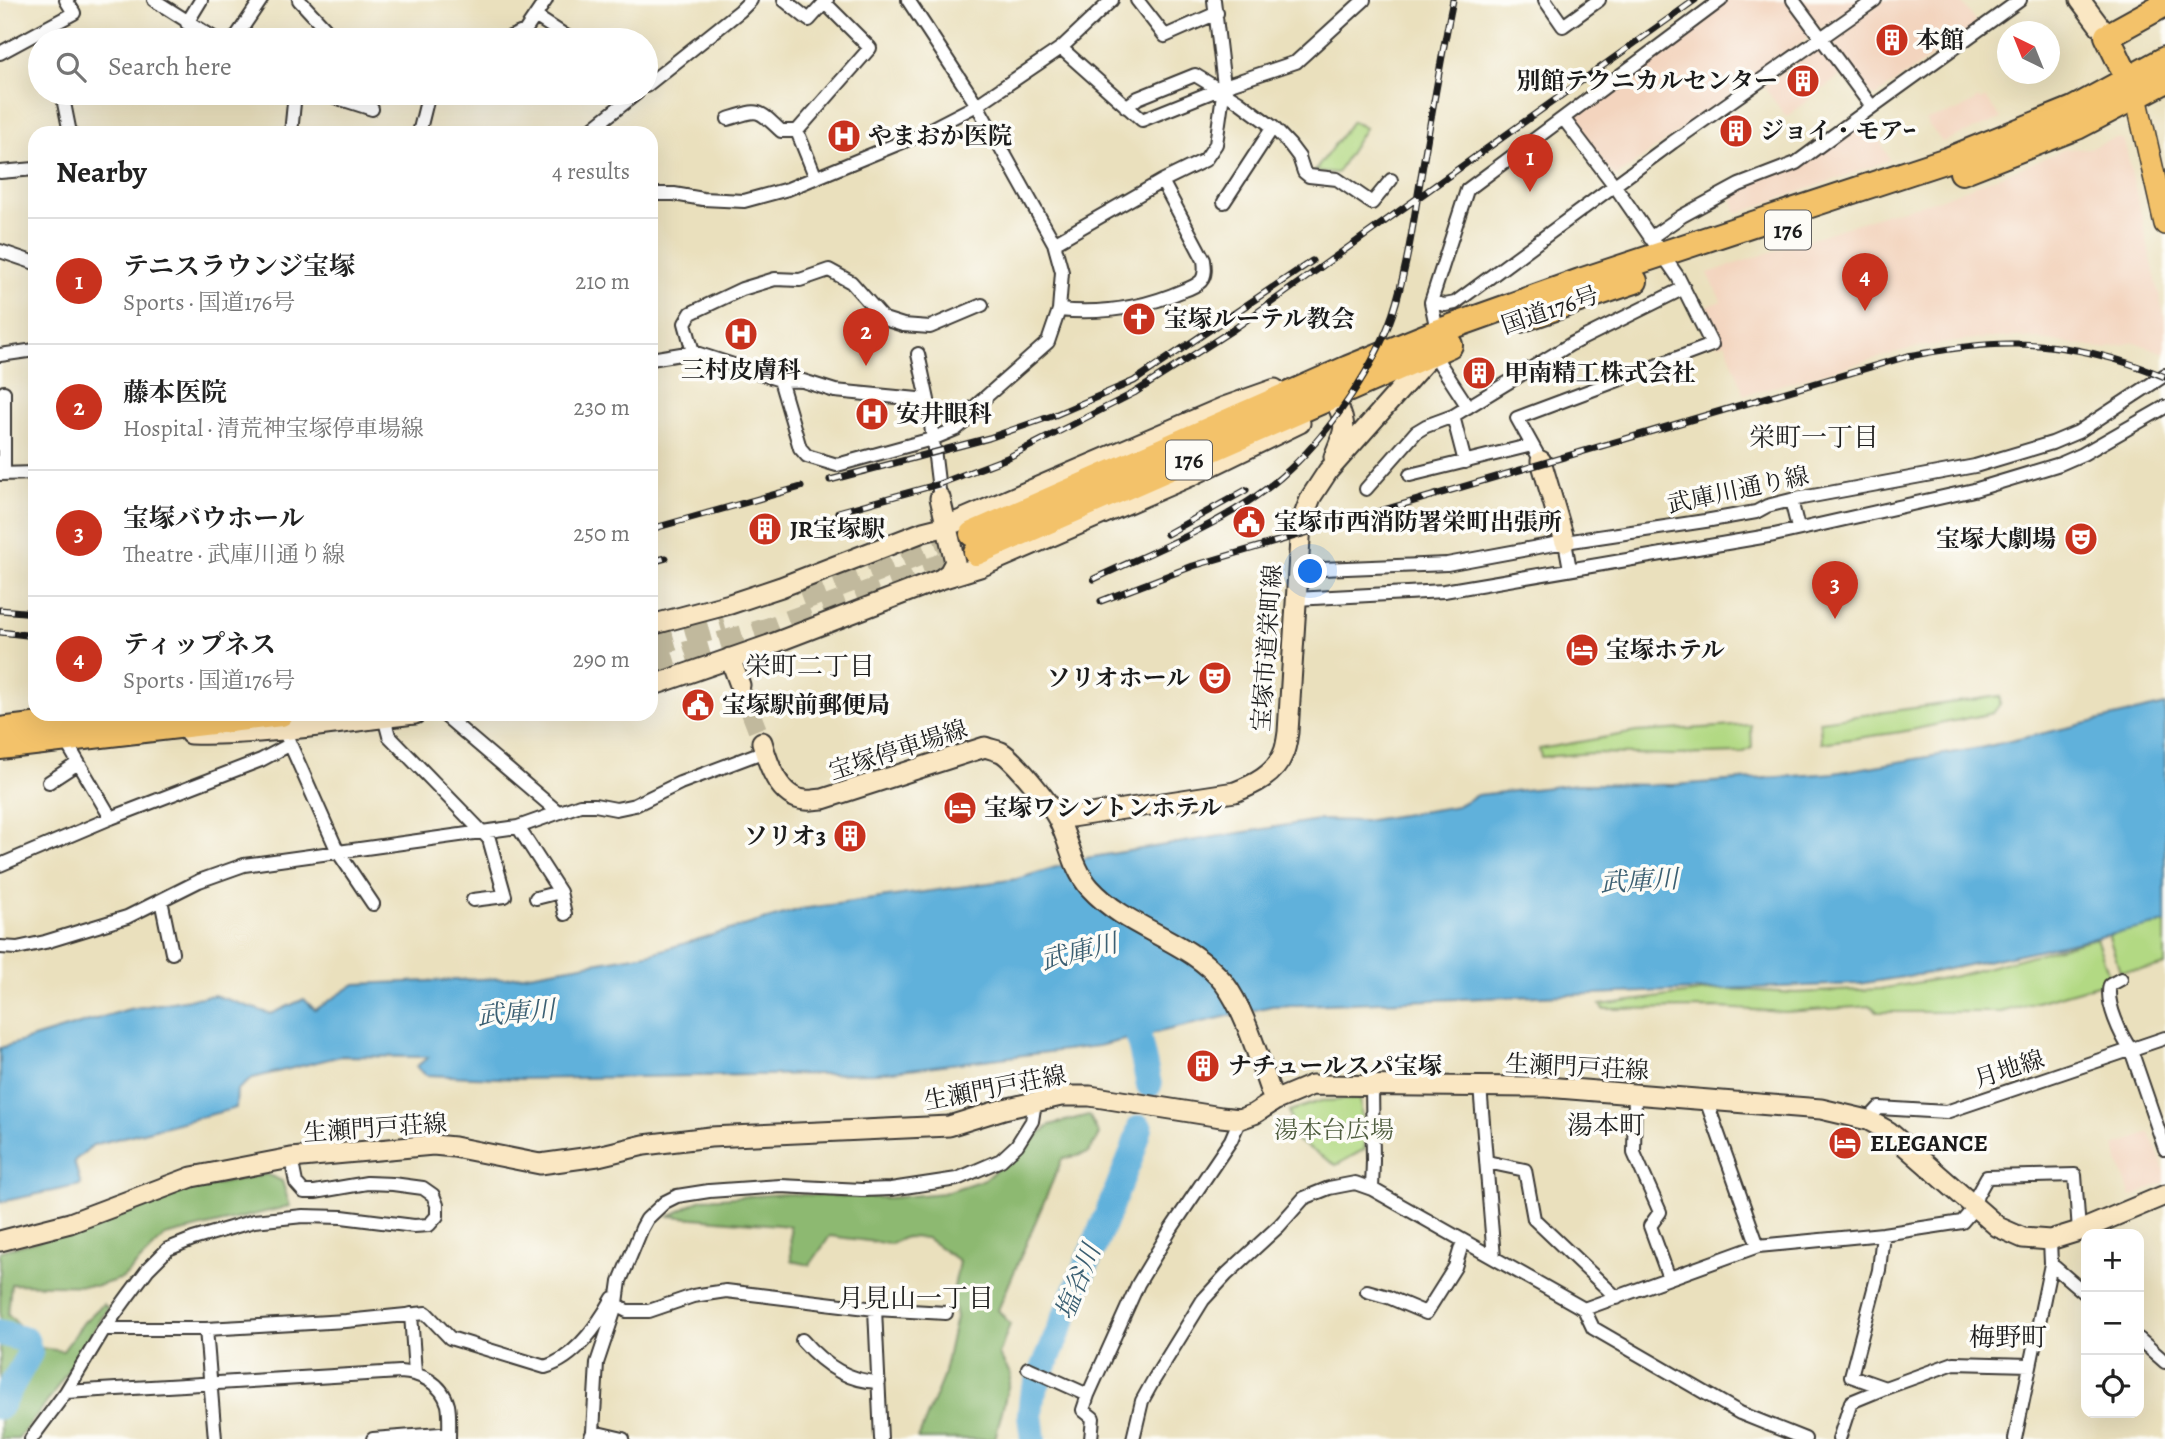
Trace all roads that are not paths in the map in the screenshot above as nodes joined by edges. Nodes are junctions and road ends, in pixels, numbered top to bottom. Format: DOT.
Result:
graph roads {
  1 [pos="66,0"];
  2 [pos="154,0"];
  3 [pos="201,0"];
  4 [pos="261,0"];
  5 [pos="299,0"];
  6 [pos="545,0"];
  7 [pos="751,0"];
  8 [pos="784,0"];
  9 [pos="908,0"];
  10 [pos="1112,0"];
  11 [pos="1137,0"];
  12 [pos="1364,0"];
  13 [pos="1545,0"];
  14 [pos="1599,0"];
  15 [pos="1721,0"];
  16 [pos="1793,0"];
  17 [pos="1875,0"];
  18 [pos="2020,0"];
  19 [pos="2080,0"];
  20 [pos="826,2"];
  21 [pos="2165,4"];
  22 [pos="1215,7"];
  23 [pos="535,16"];
  24 [pos="187,23"];
  25 [pos="46,28"];
  26 [pos="196,28"];
  27 [pos="242,28"];
  28 [pos="325,28"];
  29 [pos="527,28"];
  30 [pos="554,28"];
  31 [pos="2107,36"];
  32 [pos="28,38"];
  33 [pos="1821,39"];
  34 [pos="1061,48"];
  35 [pos="0,53"];
  36 [pos="2165,59"];
  37 [pos="658,76"];
  38 [pos="2165,81"];
  39 [pos="2132,88"];
  40 [pos="1224,89"];
  41 [pos="64,105"];
  42 [pos="294,105"];
  43 [pos="360,105"];
  44 [pos="426,105"];
  45 [pos="622,105"];
  46 [pos="977,105"];
  47 [pos="1126,107"];
  48 [pos="1872,107"];
  49 [pos="372,109"];
  50 [pos="1563,118"];
  51 [pos="728,119"];
  52 [pos="69,126"];
  53 [pos="292,126"];
  54 [pos="421,126"];
  55 [pos="595,126"];
  56 [pos="1273,127"];
  57 [pos="797,131"];
  58 [pos="28,170"];
  59 [pos="0,172"];
  60 [pos="816,178"];
  61 [pos="1391,180"];
  62 [pos="1162,181"];
  63 [pos="1615,186"];
  64 [pos="658,194"];
  65 [pos="1224,202"];
  66 [pos="2165,224"];
  67 [pos="1054,243"];
  68 [pos="0,251"];
  69 [pos="28,261"];
  70 [pos="1667,262"];
  71 [pos="1431,302"];
  72 [pos="982,305"];
  73 [pos="1059,310"];
  74 [pos="1435,341"];
  75 [pos="28,352"];
  76 [pos="693,352"];
  77 [pos="918,354"];
  78 [pos="0,355"];
  79 [pos="658,355"];
  80 [pos="1401,366"];
  81 [pos="780,380"];
  82 [pos="2162,381"];
  83 [pos="4,392"];
  84 [pos="928,400"];
  85 [pos="1337,404"];
  86 [pos="1468,407"];
  87 [pos="2165,407"];
  88 [pos="1453,416"];
  89 [pos="932,439"];
  90 [pos="1536,453"];
  91 [pos="1465,461"];
  92 [pos="1328,471"];
  93 [pos="28,473"];
  94 [pos="2,474"];
  95 [pos="1410,475"];
  96 [pos="1366,489"];
  97 [pos="940,498"];
  98 [pos="1791,500"];
  99 [pos="947,526"];
  100 [pos="1798,528"];
  101 [pos="923,532"];
  102 [pos="970,539"];
  103 [pos="1564,542"];
  104 [pos="1570,569"];
  105 [pos="1297,570"];
  106 [pos="941,579"];
  107 [pos="1295,599"];
  108 [pos="658,623"];
  109 [pos="730,658"];
  110 [pos="676,676"];
  111 [pos="658,677"];
  112 [pos="658,685"];
  113 [pos="740,685"];
  114 [pos="32,721"];
  115 [pos="357,721"];
  116 [pos="385,721"];
  117 [pos="451,721"];
  118 [pos="130,723"];
  119 [pos="284,729"];
  120 [pos="1,735"];
  121 [pos="65,740"];
  122 [pos="763,747"];
  123 [pos="78,763"];
  124 [pos="49,782"];
  125 [pos="558,812"];
  126 [pos="111,818"];
  127 [pos="1061,826"];
  128 [pos="518,827"];
  129 [pos="482,832"];
  130 [pos="338,852"];
  131 [pos="0,865"];
  132 [pos="560,892"];
  133 [pos="536,898"];
  134 [pos="161,900"];
  135 [pos="473,900"];
  136 [pos="373,904"];
  137 [pos="565,914"];
  138 [pos="0,947"];
  139 [pos="172,953"];
  140 [pos="2121,979"];
  141 [pos="2165,1038"];
  142 [pos="2131,1050"];
  143 [pos="1371,1085"];
  144 [pos="1480,1086"];
  145 [pos="1635,1094"];
  146 [pos="1706,1100"];
  147 [pos="1035,1101"];
  148 [pos="1274,1101"];
  149 [pos="1240,1119"];
  150 [pos="1868,1120"];
  151 [pos="2165,1149"];
  152 [pos="291,1158"];
  153 [pos="1487,1162"];
  154 [pos="1371,1189"];
  155 [pos="2165,1195"];
  156 [pos="1974,1208"];
  157 [pos="2079,1231"];
  158 [pos="1883,1234"];
  159 [pos="2050,1240"];
  160 [pos="0,1241"];
  161 [pos="1463,1241"];
  162 [pos="1758,1246"];
  163 [pos="1494,1258"];
  164 [pos="2050,1264"];
  165 [pos="1669,1278"];
  166 [pos="1367,1291"];
  167 [pos="2084,1292"];
  168 [pos="617,1297"];
  169 [pos="1617,1297"];
  170 [pos="876,1309"];
  171 [pos="1584,1309"];
  172 [pos="946,1312"];
  173 [pos="411,1314"];
  174 [pos="104,1329"];
  175 [pos="206,1329"];
  176 [pos="803,1340"];
  177 [pos="2144,1343"];
  178 [pos="2165,1362"];
  179 [pos="2030,1365"];
  180 [pos="1028,1368"];
  181 [pos="415,1373"];
  182 [pos="879,1382"];
  183 [pos="210,1384"];
  184 [pos="1885,1388"];
  185 [pos="66,1392"];
  186 [pos="1088,1395"];
  187 [pos="591,1436"];
  188 [pos="31,1439"];
  189 [pos="215,1439"];
  190 [pos="373,1439"];
  191 [pos="448,1439"];
  192 [pos="622,1439"];
  193 [pos="881,1439"];
  194 [pos="1091,1439"];
  195 [pos="1133,1439"];
  196 [pos="1805,1439"];
  197 [pos="1839,1439"];
  198 [pos="2015,1439"];
  1 -- 25 [label="street"];
  2 -- 24 [label="street"];
  3 -- 24 [label="street"];
  4 -- 27 [label="street"];
  5 -- 28 [label="street"];
  6 -- 23 [label="street"];
  7 -- 37 [label="street"];
  8 -- 20 [label="street"];
  9 -- 46 [label="street"];
  10 -- 34 [label="street"];
  11 -- 22 [label="street"];
  12 -- 40 [label="street"];
  13 -- 14 [label="street"];
  15 -- 50 [label="street"];
  16 -- 33 [label="street"];
  17 -- 33 [label="street"];
  18 -- 48 [label="street"];
  19 -- 31 [label="main road"];
  20 -- 57 [label="street"];
  21 -- 31 [label="highway"];
  22 -- 40 [label="street"];
  23 -- 29 [label="street"];
  23 -- 30 [label="street"];
  24 -- 26 [label="street"];
  31 -- 39 [label="highway"];
  32 -- 35 [label="street"];
  33 -- 48 [label="street"];
  33 -- 63 [label="street"];
  34 -- 46 [label="street"];
  34 -- 47 [label="street"];
  36 -- 39 [label="highway, 国道176号 / 176"];
  38 -- 39 [label="highway, 国道176号 / 176"];
  39 -- 66 [label="main road"];
  39 -- 70 [label="highway, 国道176号 / 176"];
  40 -- 47 [label="street"];
  40 -- 47 [label="street"];
  40 -- 56 [label="street"];
  40 -- 62 [label="street"];
  41 -- 52 [label="street"];
  42 -- 53 [label="street"];
  43 -- 49 [label="street"];
  44 -- 54 [label="street"];
  45 -- 55 [label="street"];
  46 -- 60 [label="street"];
  46 -- 67 [label="street"];
  48 -- 70 [label="street"];
  50 -- 63 [label="street"];
  50 -- 71 [label="street"];
  51 -- 57 [label="street"];
  56 -- 61 [label="street"];
  56 -- 65 [label="street"];
  57 -- 60 [label="street"];
  58 -- 59 [label="street"];
  60 -- 64 [label="street"];
  62 -- 67 [label="street"];
  62 -- 73 [label="street"];
  63 -- 70 [label="street"];
  63 -- 71 [label="street"];
  67 -- 73 [label="street"];
  68 -- 69 [label="street"];
  70 -- 74 [label="highway, 国道176号 / 176"];
  70 -- 86 [label="street"];
  70 -- 90 [label="street"];
  71 -- 74 [label="street"];
  72 -- 76 [label="street"];
  73 -- 89 [label="street"];
  74 -- 80 [label="highway, 国道176号 / 176"];
  74 -- 86 [label="street"];
  74 -- 92 [label="main road, 宝塚市道栄町線"];
  74 -- 102 [label="highway, 国道176号 / 176"];
  75 -- 78 [label="street"];
  76 -- 79 [label="street"];
  76 -- 81 [label="street"];
  77 -- 84 [label="street"];
  80 -- 85 [label="main road"];
  80 -- 102 [label="highway, 国道176号 / 176"];
  81 -- 84 [label="street"];
  81 -- 89 [label="street"];
  82 -- 98 [label="street, 武庫川通り線"];
  83 -- 94 [label="street"];
  84 -- 89 [label="street"];
  85 -- 92 [label="main road"];
  85 -- 106 [label="main road"];
  86 -- 88 [label="street"];
  87 -- 100 [label="street, 武庫川通り線"];
  88 -- 91 [label="street"];
  88 -- 96 [label="street"];
  89 -- 97 [label="street"];
  90 -- 91 [label="street"];
  90 -- 103 [label="main road"];
  91 -- 95 [label="street"];
  92 -- 105 [label="main road, 宝塚市道栄町線"];
  93 -- 94 [label="street"];
  97 -- 99 [label="main road"];
  97 -- 101 [label="main road"];
  97 -- 102 [label="main road"];
  98 -- 100 [label="street"];
  98 -- 103 [label="street, 武庫川通り線"];
  99 -- 101 [label="main road"];
  99 -- 102 [label="main road"];
  99 -- 102 [label="main road"];
  100 -- 104 [label="street, 武庫川通り線"];
  101 -- 102 [label="main road"];
  101 -- 108 [label="main road"];
  102 -- 106 [label="main road"];
  103 -- 104 [label="street"];
  103 -- 105 [label="street, 武庫川通り線"];
  104 -- 107 [label="street, 武庫川通り線"];
  105 -- 107 [label="main road, 宝塚市道栄町線"];
  106 -- 109 [label="main road"];
  107 -- 127 [label="main road, 宝塚市道栄町線"];
  109 -- 110 [label="main road"];
  109 -- 113 [label="main road"];
  110 -- 111 [label="main road"];
  110 -- 112 [label="main road"];
  114 -- 120 [label="main road"];
  115 -- 119 [label="main road"];
  116 -- 129 [label="street"];
  117 -- 125 [label="street"];
  118 -- 119 [label="highway"];
  118 -- 120 [label="highway"];
  118 -- 121 [label="highway"];
  119 -- 126 [label="street"];
  119 -- 130 [label="street"];
  120 -- 121 [label="highway"];
  121 -- 123 [label="street"];
  122 -- 125 [label="street"];
  122 -- 127 [label="main road, 宝塚停車場線"];
  123 -- 124 [label="street"];
  123 -- 126 [label="street"];
  125 -- 128 [label="street"];
  126 -- 131 [label="street"];
  127 -- 148 [label="main road, 宝塚停車場線"];
  128 -- 129 [label="street"];
  128 -- 132 [label="street"];
  129 -- 130 [label="street"];
  129 -- 135 [label="street"];
  130 -- 134 [label="street"];
  130 -- 136 [label="street"];
  132 -- 133 [label="street"];
  132 -- 137 [label="street"];
  134 -- 138 [label="street"];
  134 -- 139 [label="street"];
  140 -- 142 [label="street"];
  141 -- 142 [label="street, 月地線"];
  142 -- 150 [label="street, 月地線"];
  142 -- 151 [label="street"];
  143 -- 144 [label="main road, 生瀬門戸荘線"];
  143 -- 148 [label="main road, 生瀬門戸荘線"];
  143 -- 154 [label="street"];
  144 -- 145 [label="main road, 生瀬門戸荘線"];
  144 -- 153 [label="street"];
  145 -- 146 [label="main road, 生瀬門戸荘線"];
  145 -- 165 [label="street"];
  146 -- 150 [label="main road, 生瀬門戸荘線"];
  146 -- 162 [label="street"];
  147 -- 149 [label="main road, 生瀬門戸荘線"];
  147 -- 152 [label="main road, 生瀬門戸荘線"];
  147 -- 168 [label="street"];
  148 -- 149 [label="main road, 生瀬門戸荘線"];
  149 -- 186 [label="street"];
  150 -- 156 [label="main road, 生瀬門戸荘線"];
  152 -- 160 [label="main road, 生瀬門戸荘線"];
  152 -- 174 [label="street"];
  153 -- 163 [label="street"];
  153 -- 169 [label="street"];
  154 -- 161 [label="street"];
  154 -- 195 [label="street"];
  155 -- 157 [label="main road, 生瀬門戸荘線"];
  156 -- 157 [label="street"];
  156 -- 158 [label="street"];
  156 -- 159 [label="main road, 生瀬門戸荘線"];
  157 -- 159 [label="main road, 生瀬門戸荘線"];
  158 -- 162 [label="street"];
  158 -- 184 [label="street"];
  159 -- 164 [label="street"];
  161 -- 163 [label="street"];
  161 -- 166 [label="street"];
  162 -- 165 [label="street"];
  163 -- 171 [label="street"];
  164 -- 167 [label="street"];
  164 -- 179 [label="street"];
  165 -- 169 [label="street"];
  168 -- 170 [label="street"];
  168 -- 173 [label="street"];
  168 -- 187 [label="street"];
  169 -- 171 [label="street"];
  170 -- 172 [label="street"];
  170 -- 182 [label="street"];
  171 -- 196 [label="street"];
  173 -- 175 [label="street"];
  173 -- 181 [label="street"];
  174 -- 175 [label="street"];
  174 -- 185 [label="street"];
  175 -- 183 [label="street"];
  176 -- 182 [label="street"];
  177 -- 178 [label="street"];
  179 -- 184 [label="street"];
  179 -- 198 [label="street"];
  180 -- 186 [label="street"];
  181 -- 183 [label="street"];
  181 -- 191 [label="street"];
  182 -- 193 [label="street"];
  183 -- 185 [label="street"];
  183 -- 189 [label="street"];
  184 -- 197 [label="street"];
  185 -- 188 [label="street"];
  186 -- 194 [label="street"];
  187 -- 192 [label="street"];
  190 -- 191 [label="street"];
}
